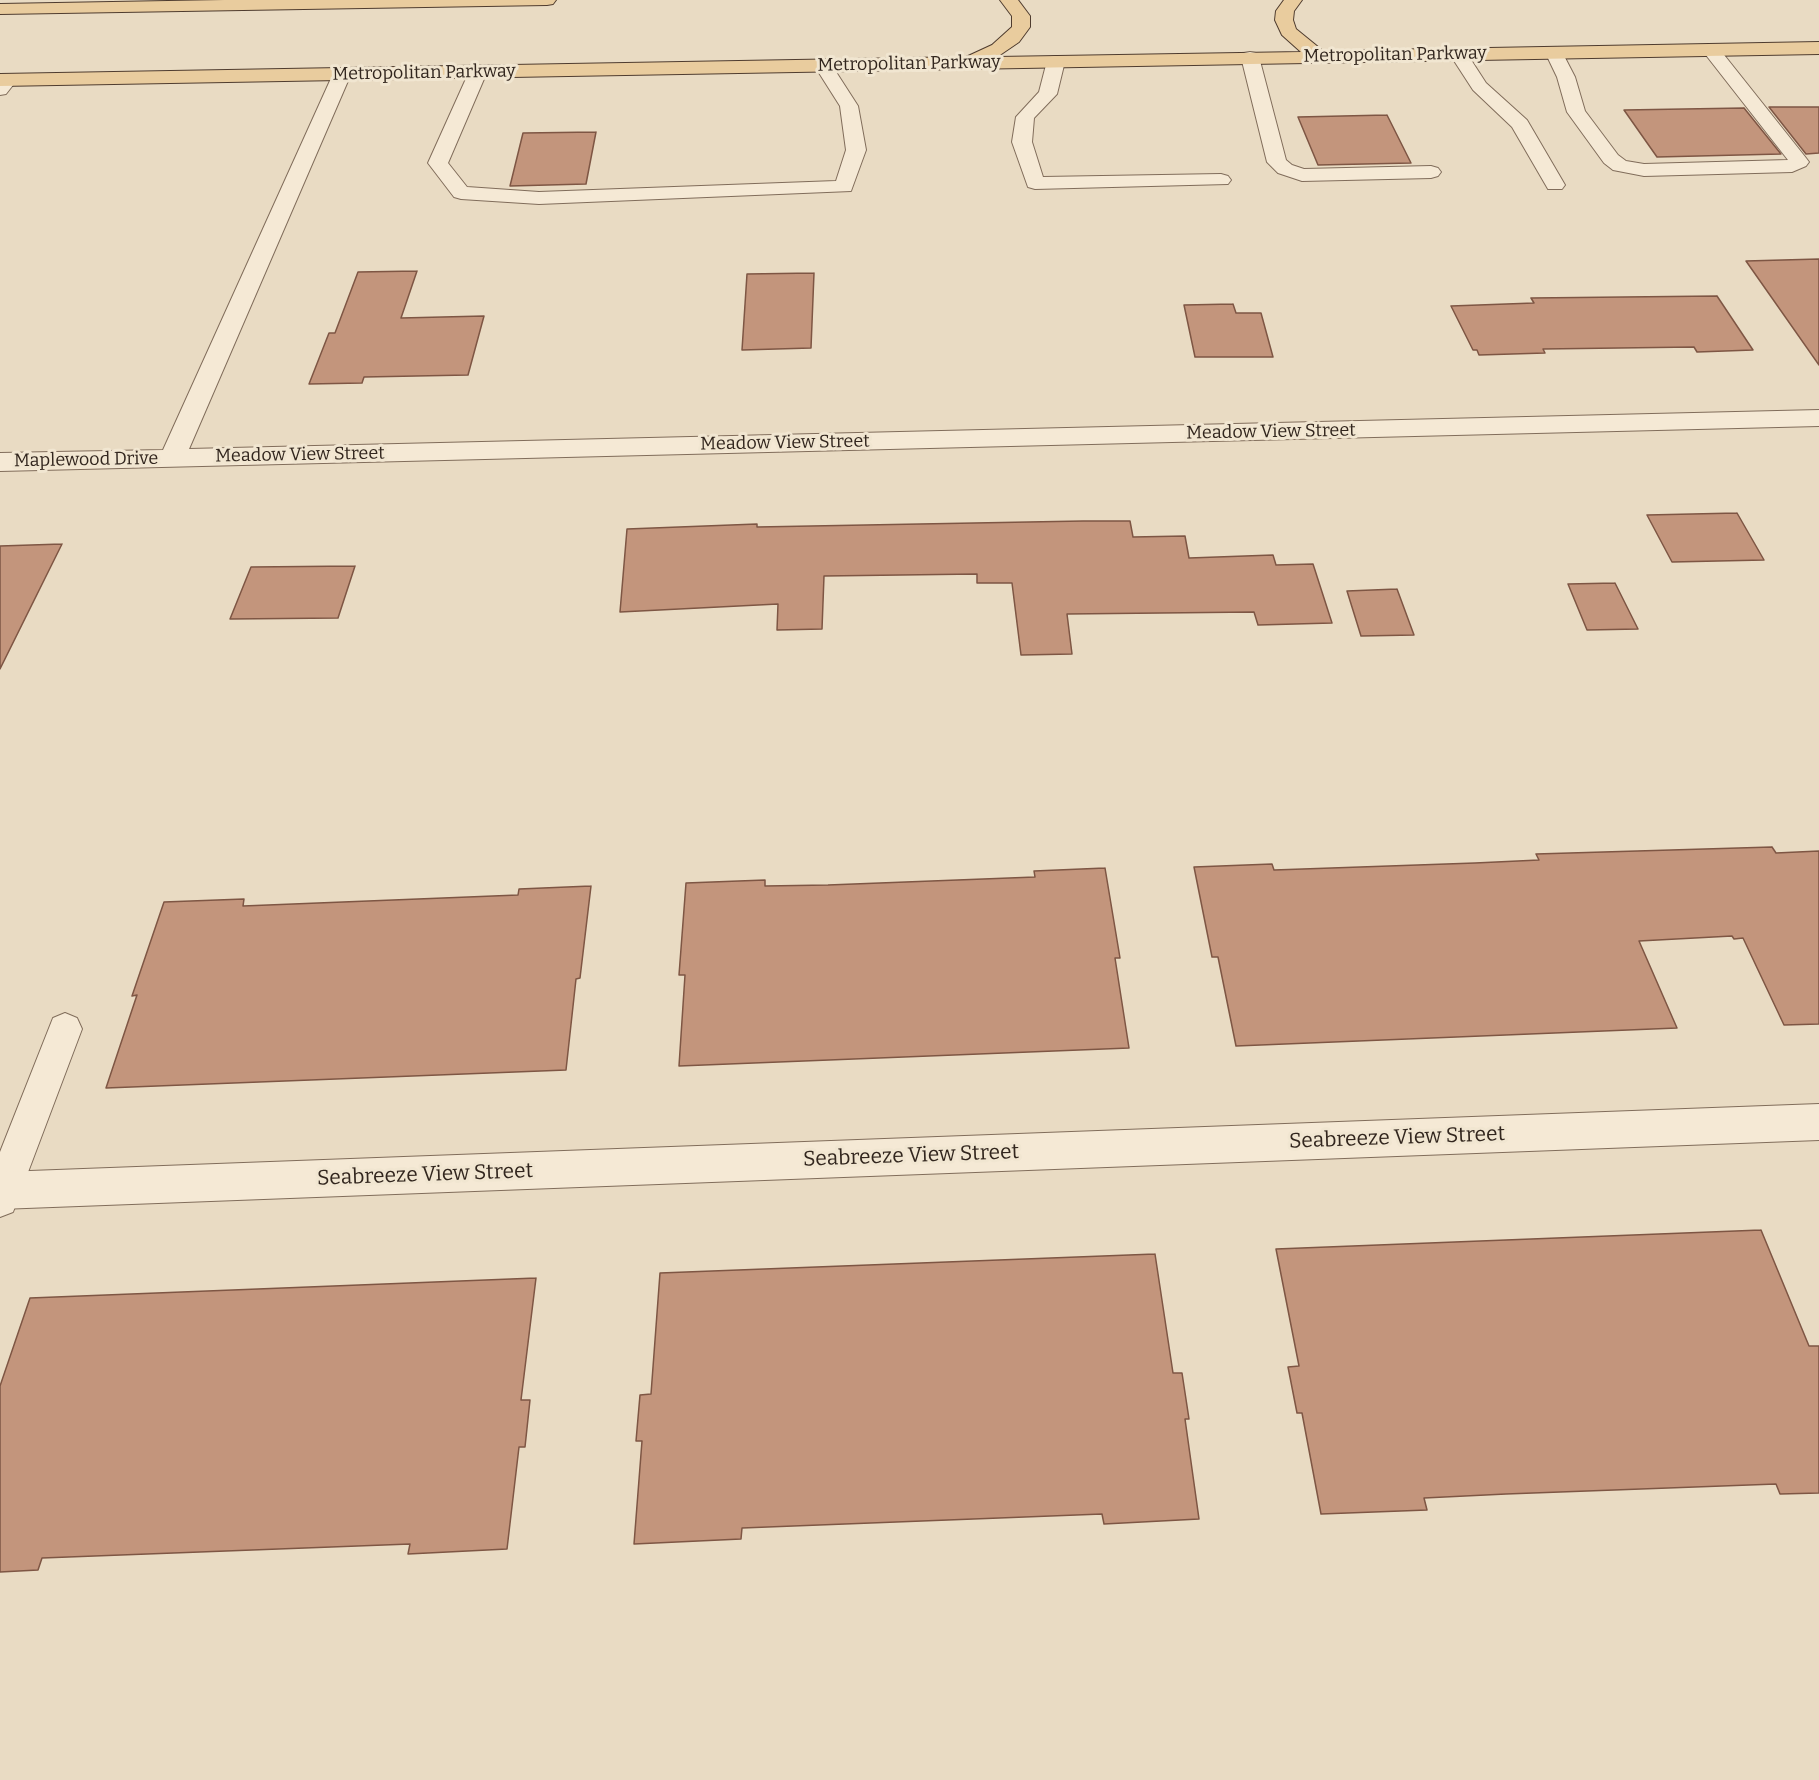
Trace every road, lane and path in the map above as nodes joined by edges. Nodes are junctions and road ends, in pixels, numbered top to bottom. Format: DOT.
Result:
graph roads {
  1 [pos="547,0"];
  2 [pos="1009,0"];
  3 [pos="1293,0"];
  4 [pos="160,3"];
  5 [pos="0,9"];
  6 [pos="1819,48"];
  7 [pos="1711,50"];
  8 [pos="1554,52"];
  9 [pos="1458,53"];
  10 [pos="1318,56"];
  11 [pos="1250,57"];
  12 [pos="1056,62"];
  13 [pos="969,63"];
  14 [pos="823,65"];
  15 [pos="478,72"];
  16 [pos="342,74"];
  17 [pos="3,84"];
  18 [pos="1431,172"];
  19 [pos="1221,180"];
  20 [pos="1555,185"];
  21 [pos="1819,418"];
  22 [pos="172,458"];
  23 [pos="0,462"];
  24 [pos="65,1029"];
  25 [pos="1819,1122"];
  26 [pos="1,1195"];
  1 -- 4 [label="main road"];
  2 -- 13 [label="main road"];
  3 -- 10 [label="main road"];
  4 -- 5 [label="main road"];
  6 -- 7 [label="main road, Metropolitan Parkway"];
  7 -- 8 [label="main road, Metropolitan Parkway"];
  7 -- 8 [label="lane"];
  8 -- 9 [label="main road, Metropolitan Parkway"];
  9 -- 10 [label="main road, Metropolitan Parkway"];
  9 -- 20 [label="lane"];
  10 -- 11 [label="main road, Metropolitan Parkway"];
  11 -- 12 [label="main road, Metropolitan Parkway"];
  11 -- 18 [label="lane"];
  12 -- 13 [label="main road, Metropolitan Parkway"];
  12 -- 19 [label="lane"];
  13 -- 14 [label="main road, Metropolitan Parkway"];
  14 -- 15 [label="main road, Metropolitan Parkway"];
  14 -- 15 [label="lane"];
  15 -- 16 [label="main road, Metropolitan Parkway"];
  16 -- 17 [label="main road, Metropolitan Parkway"];
  16 -- 22 [label="street"];
  21 -- 22 [label="street, Meadow View Street"];
  22 -- 23 [label="street, Maplewood Drive"];
  24 -- 26 [label="lane"];
  25 -- 26 [label="street, Seabreeze View Street"];
}
